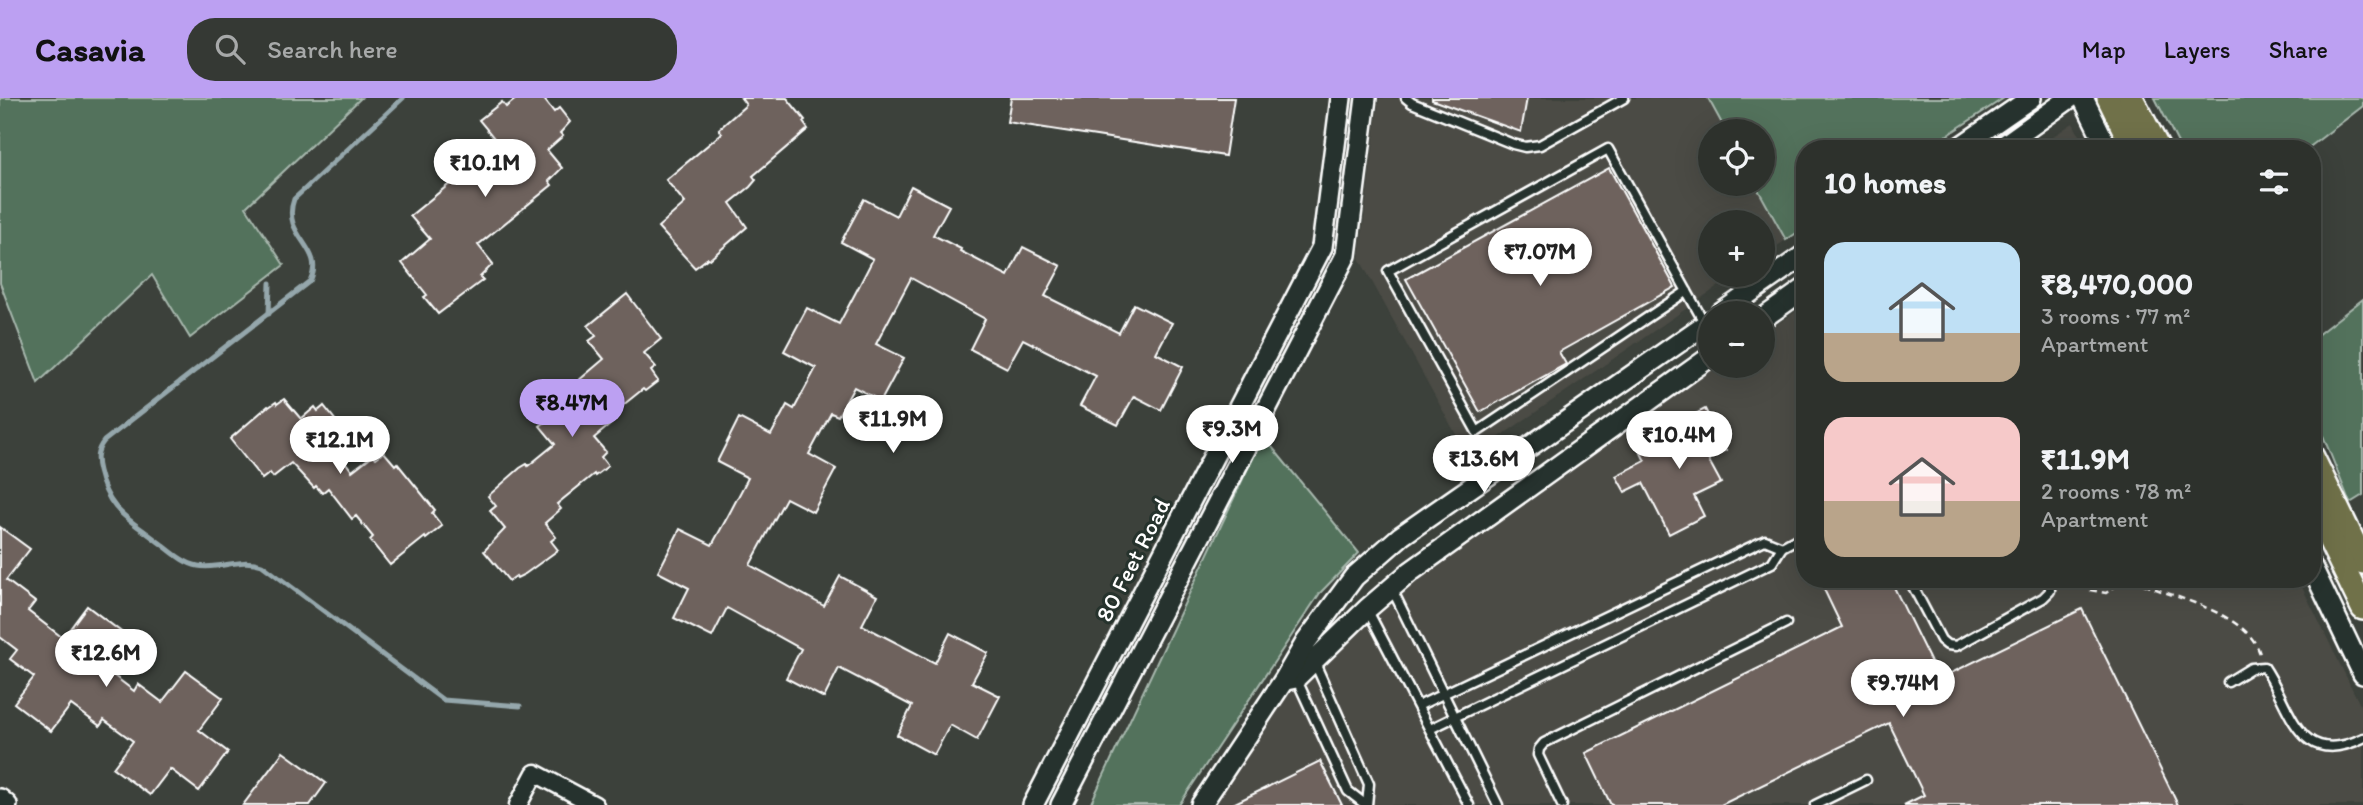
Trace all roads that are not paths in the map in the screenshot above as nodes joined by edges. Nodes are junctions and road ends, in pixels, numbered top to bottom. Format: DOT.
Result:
graph roads {
  1 [pos="1341,98"];
  2 [pos="1366,98"];
  3 [pos="1406,98"];
  4 [pos="1624,98"];
  5 [pos="2031,98"];
  6 [pos="2070,98"];
  7 [pos="2083,98"];
  8 [pos="2109,98"];
  9 [pos="2131,98"];
  10 [pos="1971,140"];
  11 [pos="2012,140"];
  12 [pos="2104,140"];
  13 [pos="2130,140"];
  14 [pos="2153,140"];
  15 [pos="1796,261"];
  16 [pos="1687,291"];
  17 [pos="1796,295"];
  18 [pos="1738,301"];
  19 [pos="1698,303"];
  20 [pos="1775,310"];
  21 [pos="1698,329"];
  22 [pos="1698,366"];
  23 [pos="2321,476"];
  24 [pos="2321,522"];
  25 [pos="1796,539"];
  26 [pos="1782,547"];
  27 [pos="2363,562"];
  28 [pos="2321,586"];
  29 [pos="1914,588"];
  30 [pos="2050,588"];
  31 [pos="1392,589"];
  32 [pos="2363,608"];
  33 [pos="1367,609"];
  34 [pos="1787,622"];
  35 [pos="1314,661"];
  36 [pos="2363,674"];
  37 [pos="1290,679"];
  38 [pos="2228,682"];
  39 [pos="1444,695"];
  40 [pos="1418,706"];
  41 [pos="1455,718"];
  42 [pos="1430,729"];
  43 [pos="2363,738"];
  44 [pos="1866,780"];
  45 [pos="0,799"];
  46 [pos="7,805"];
  47 [pos="518,805"];
  48 [pos="595,805"];
  49 [pos="1033,805"];
  50 [pos="1061,805"];
  51 [pos="1201,805"];
  52 [pos="1367,805"];
  53 [pos="1469,805"];
  54 [pos="1498,805"];
  55 [pos="1562,805"];
  56 [pos="1815,805"];
  1 -- 49 [label="street, 80 Feet Road"];
  2 -- 50 [label="street, 80 Feet Road"];
  3 -- 4 [label="lane"];
  5 -- 10 [label="street"];
  6 -- 11 [label="street"];
  7 -- 12 [label="street"];
  8 -- 13 [label="main road"];
  9 -- 14 [label="main road"];
  15 -- 18 [label="street"];
  16 -- 16 [label="lane"];
  16 -- 19 [label="lane"];
  17 -- 20 [label="street"];
  21 -- 37 [label="street"];
  22 -- 31 [label="street"];
  23 -- 27 [label="main road"];
  24 -- 32 [label="main road"];
  25 -- 26 [label="lane"];
  26 -- 39 [label="lane"];
  26 -- 41 [label="lane"];
  28 -- 36 [label="street"];
  29 -- 30 [label="lane"];
  31 -- 33 [label="street"];
  31 -- 39 [label="lane"];
  33 -- 35 [label="street"];
  33 -- 40 [label="lane"];
  34 -- 55 [label="lane"];
  35 -- 37 [label="street"];
  35 -- 52 [label="lane"];
  37 -- 51 [label="street"];
  37 -- 52 [label="lane"];
  38 -- 43 [label="lane"];
  39 -- 40 [label="lane"];
  39 -- 41 [label="lane"];
  40 -- 42 [label="lane"];
  41 -- 42 [label="lane"];
  41 -- 54 [label="lane"];
  42 -- 53 [label="lane"];
  44 -- 56 [label="lane"];
  45 -- 46 [label="street"];
  47 -- 48 [label="street"];
}
